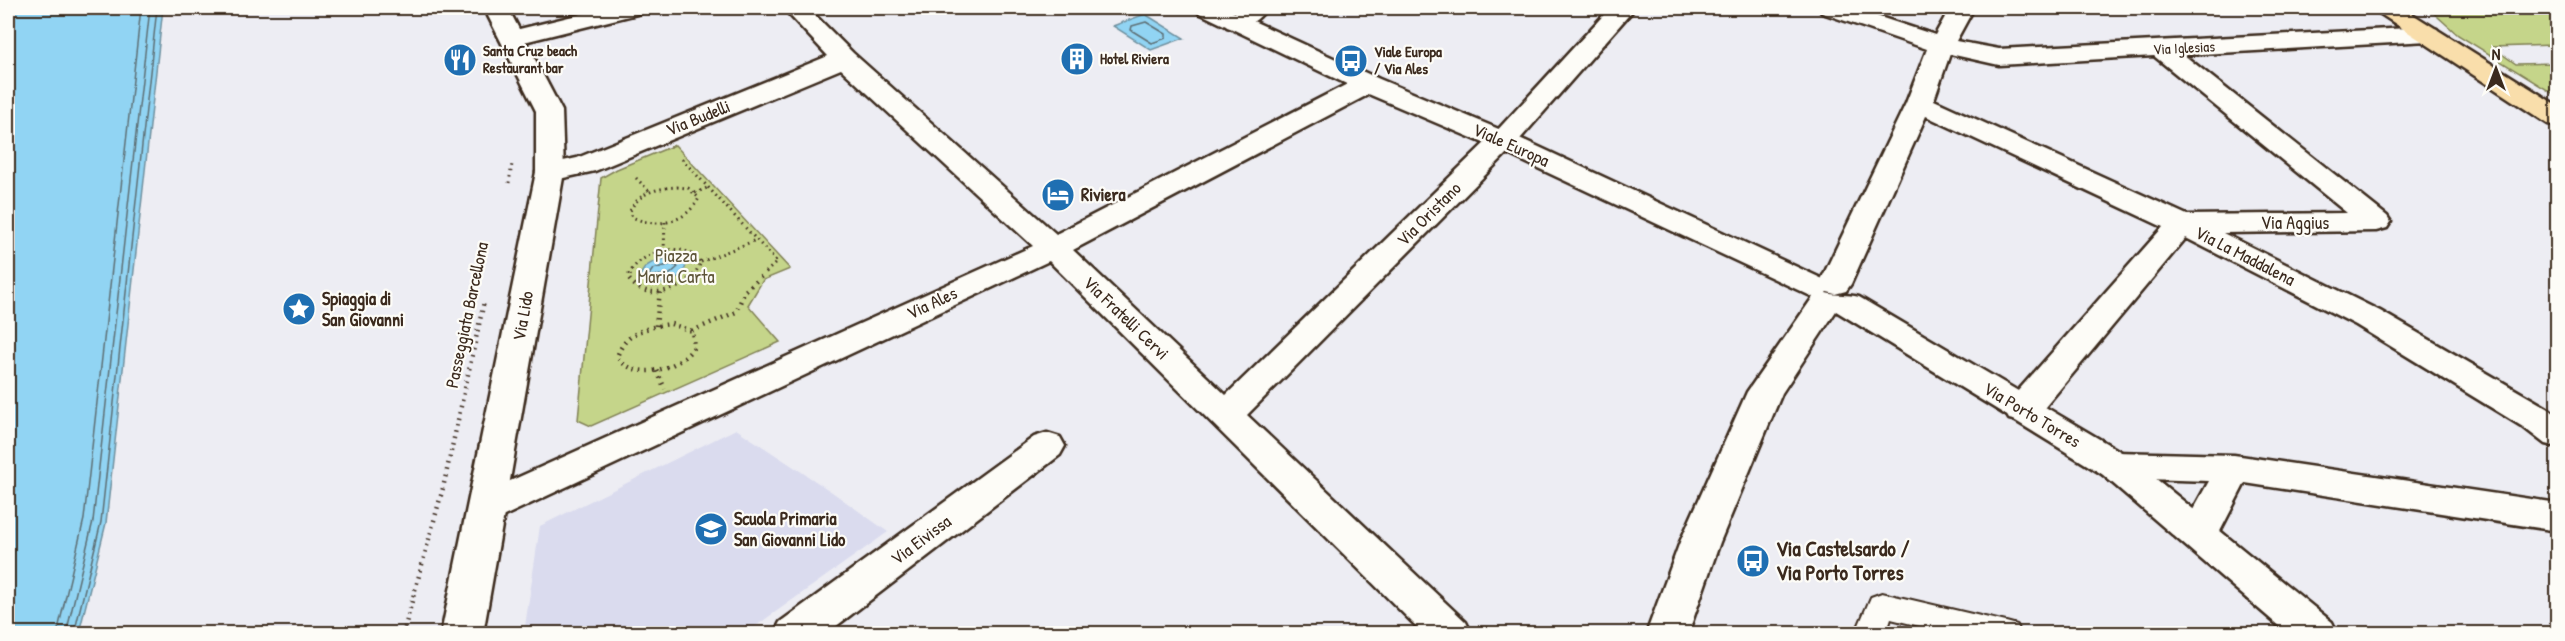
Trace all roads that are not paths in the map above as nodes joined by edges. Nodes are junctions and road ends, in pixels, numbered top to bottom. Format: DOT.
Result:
graph roads {
  1 [pos="496,8"];
  2 [pos="633,8"];
  3 [pos="795,8"];
  4 [pos="1207,8"];
  5 [pos="1623,8"];
  6 [pos="1830,8"];
  7 [pos="1962,8"];
  8 [pos="2388,8"];
  9 [pos="1245,15"];
  10 [pos="2428,34"];
  11 [pos="512,38"];
  12 [pos="1941,45"];
  13 [pos="2161,49"];
  14 [pos="844,58"];
  15 [pos="1368,84"];
  16 [pos="2528,101"];
  17 [pos="1919,103"];
  18 [pos="2558,112"];
  19 [pos="2558,118"];
  20 [pos="1503,141"];
  21 [pos="550,172"];
  22 [pos="2182,224"];
  23 [pos="1053,248"];
  24 [pos="1831,295"];
  25 [pos="2022,410"];
  26 [pos="1227,414"];
  27 [pos="2558,435"];
  28 [pos="1047,446"];
  29 [pos="2115,465"];
  30 [pos="2234,468"];
  31 [pos="488,507"];
  32 [pos="2558,517"];
  33 [pos="2199,535"];
  34 [pos="462,633"];
  35 [pos="795,633"];
  36 [pos="1451,633"];
  37 [pos="1667,633"];
  38 [pos="1870,633"];
  39 [pos="2007,633"];
  40 [pos="2317,633"];
  1 -- 11 [label="street, Via Lido"];
  2 -- 11 [label="street"];
  3 -- 14 [label="street, Via Fratelli Cervi"];
  4 -- 9 [label="street, Viale Europa"];
  5 -- 20 [label="street, Via Oristano"];
  6 -- 12 [label="street, Via Iglesias"];
  7 -- 12 [label="street"];
  8 -- 10 [label="main road"];
  9 -- 15 [label="street, Viale Europa"];
  10 -- 13 [label="street, Via Iglesias"];
  10 -- 16 [label="main road"];
  11 -- 21 [label="street, Via Lido"];
  12 -- 13 [label="street, Via Iglesias"];
  12 -- 17 [label="street"];
  13 -- 22 [label="street, Via Aggius"];
  14 -- 21 [label="street, Via Budelli"];
  14 -- 23 [label="street, Via Fratelli Cervi"];
  15 -- 20 [label="street, Viale Europa"];
  15 -- 23 [label="street, Via Ales"];
  16 -- 18 [label="main road"];
  16 -- 19 [label="main road"];
  17 -- 22 [label="street, Via La Maddalena"];
  17 -- 24 [label="street"];
  20 -- 24 [label="street, Viale Europa"];
  20 -- 26 [label="street, Via Oristano"];
  21 -- 31 [label="street, Via Lido"];
  22 -- 25 [label="street"];
  22 -- 27 [label="street, Via La Maddalena"];
  23 -- 26 [label="street, Via Fratelli Cervi"];
  23 -- 31 [label="street, Via Ales"];
  24 -- 25 [label="street, Via Porto Torres"];
  24 -- 37 [label="street"];
  25 -- 29 [label="street, Via Porto Torres"];
  26 -- 36 [label="street, Via Fratelli Cervi"];
  28 -- 35 [label="street, Via Eivissa"];
  29 -- 30 [label="street, Via Porto Torres"];
  29 -- 33 [label="street"];
  30 -- 32 [label="street, Via Porto Torres"];
  30 -- 33 [label="street"];
  31 -- 34 [label="street, Via Lido"];
  33 -- 40 [label="street"];
  38 -- 39 [label="lane"];
}
